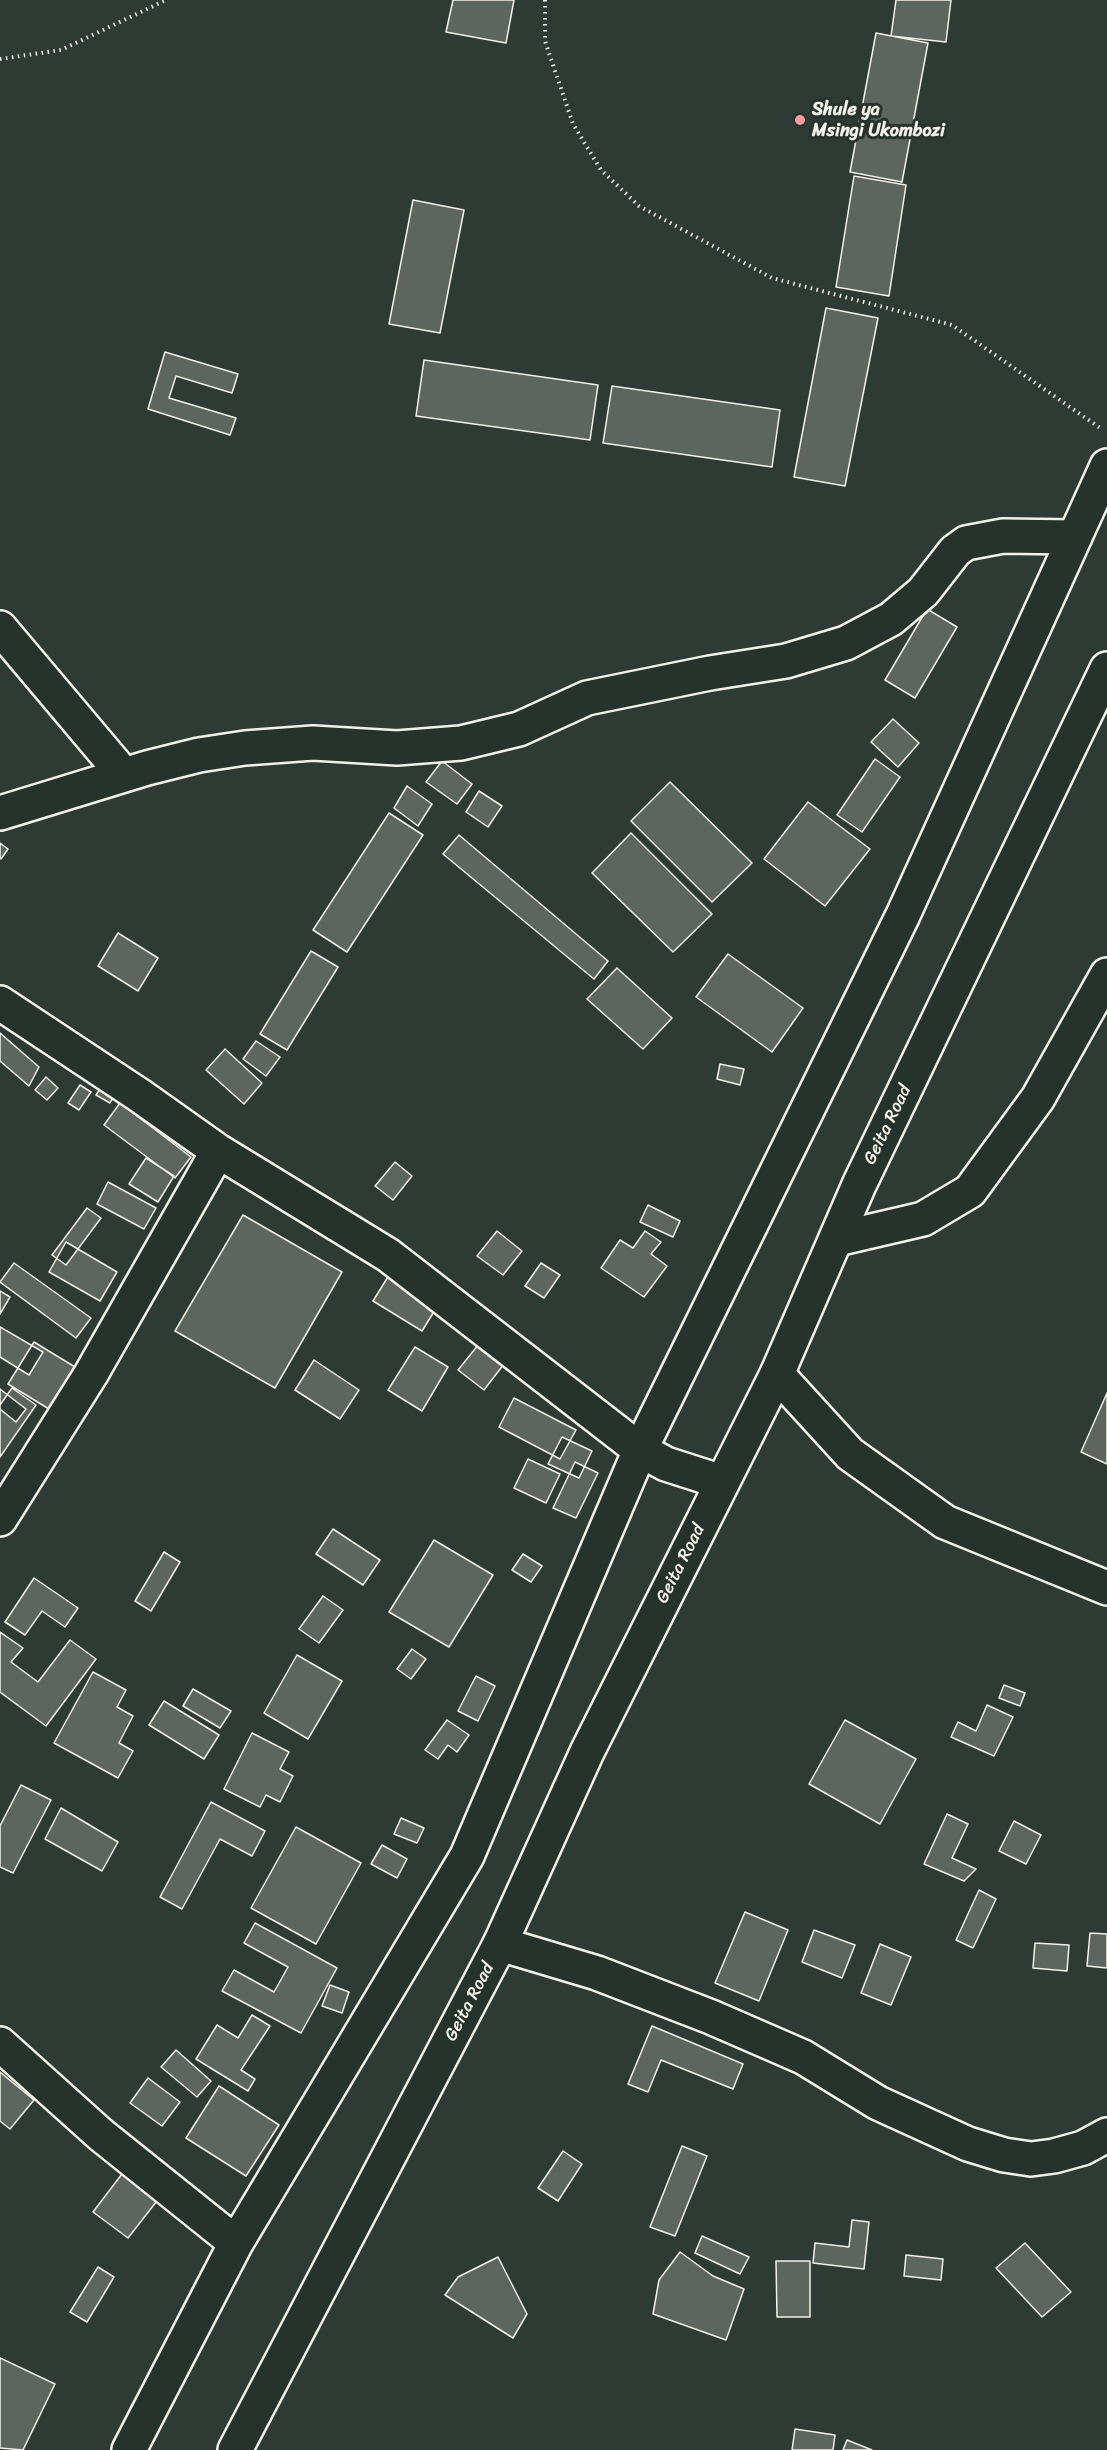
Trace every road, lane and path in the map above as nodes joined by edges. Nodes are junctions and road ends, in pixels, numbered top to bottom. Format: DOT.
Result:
graph roads {
  1 [pos="166,0"];
  2 [pos="545,0"];
  3 [pos="0,59"];
  4 [pos="1107,433"];
  5 [pos="1107,466"];
  6 [pos="1075,537"];
  7 [pos="0,628"];
  8 [pos="1107,669"];
  9 [pos="124,775"];
  10 [pos="0,813"];
  11 [pos="1107,975"];
  12 [pos="0,1003"];
  13 [pos="218,1151"];
  14 [pos="837,1239"];
  15 [pos="777,1374"];
  16 [pos="640,1450"];
  17 [pos="722,1482"];
  18 [pos="0,1519"];
  19 [pos="1107,1588"];
  20 [pos="500,1944"];
  21 [pos="0,2044"];
  22 [pos="1107,2135"];
  23 [pos="236,2243"];
  24 [pos="129,2450"];
  25 [pos="235,2450"];
  1 -- 3 [label="path"];
  2 -- 4 [label="path"];
  5 -- 6 [label="main road"];
  6 -- 9 [label="main road"];
  6 -- 16 [label="main road"];
  7 -- 9 [label="main road"];
  8 -- 14 [label="main road, Geita Road"];
  9 -- 10 [label="main road"];
  11 -- 14 [label="main road"];
  12 -- 13 [label="main road"];
  13 -- 16 [label="main road"];
  13 -- 18 [label="main road"];
  14 -- 15 [label="main road, Geita Road"];
  15 -- 17 [label="main road, Geita Road"];
  15 -- 19 [label="main road"];
  16 -- 17 [label="main road"];
  16 -- 23 [label="main road"];
  17 -- 20 [label="main road, Geita Road"];
  20 -- 22 [label="main road"];
  20 -- 25 [label="main road, Geita Road"];
  21 -- 23 [label="main road"];
  23 -- 24 [label="main road"];
}
